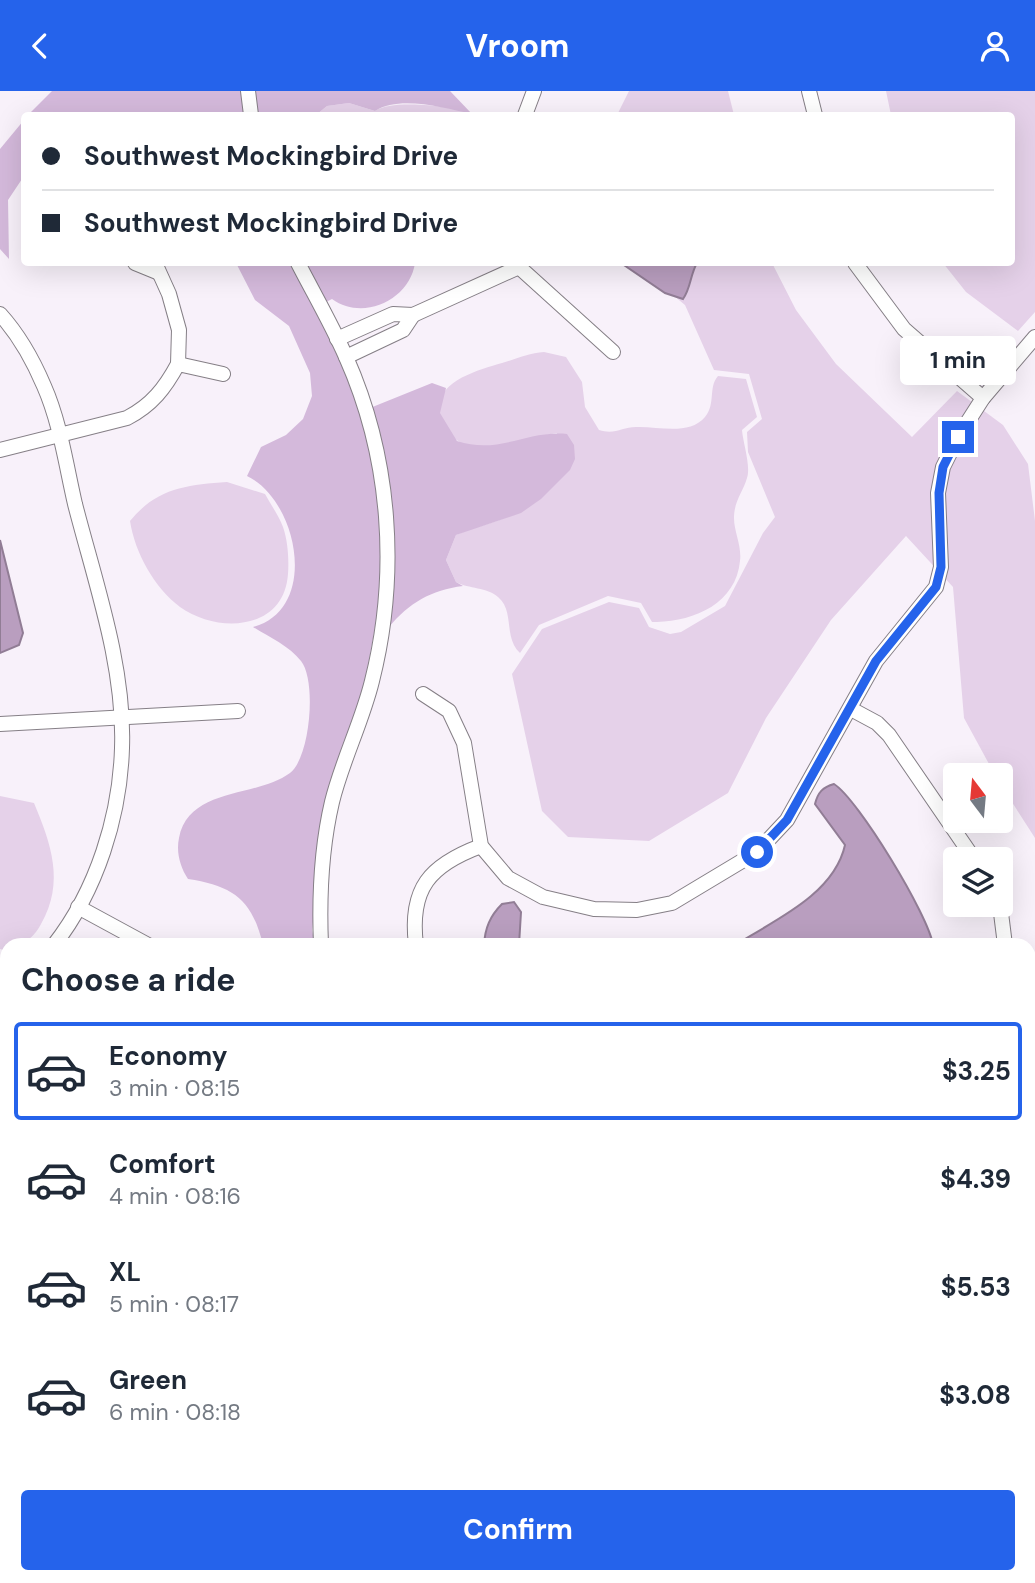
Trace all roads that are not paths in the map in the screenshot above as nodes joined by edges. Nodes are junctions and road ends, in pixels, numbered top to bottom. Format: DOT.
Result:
graph roads {
  1 [pos="248,91"];
  2 [pos="534,91"];
  3 [pos="809,91"];
  4 [pos="251,112"];
  5 [pos="526,112"];
  6 [pos="814,112"];
  7 [pos="300,266"];
  8 [pos="517,266"];
  9 [pos="520,266"];
  10 [pos="857,266"];
  11 [pos="156,267"];
  12 [pos="0,314"];
  13 [pos="412,315"];
  14 [pos="1035,337"];
  15 [pos="337,339"];
  16 [pos="613,352"];
  17 [pos="346,357"];
  18 [pos="178,364"];
  19 [pos="223,374"];
  20 [pos="983,398"];
  21 [pos="58,435"];
  22 [pos="0,450"];
  23 [pos="423,694"];
  24 [pos="851,709"];
  25 [pos="238,711"];
  26 [pos="122,716"];
  27 [pos="0,724"];
  28 [pos="481,846"];
  29 [pos="966,847"];
  30 [pos="78,907"];
  31 [pos="1002,917"];
  32 [pos="58,938"];
  33 [pos="135,938"];
  34 [pos="321,938"];
  35 [pos="415,938"];
  36 [pos="1004,938"];
  1 -- 4 [label="street"];
  2 -- 5 [label="street"];
  3 -- 6 [label="street"];
  7 -- 15 [label="street"];
  8 -- 13 [label="street"];
  9 -- 16 [label="street"];
  10 -- 20 [label="street"];
  11 -- 18 [label="street"];
  12 -- 21 [label="street"];
  13 -- 15 [label="street"];
  13 -- 17 [label="street"];
  14 -- 20 [label="street"];
  15 -- 17 [label="street"];
  17 -- 34 [label="street"];
  18 -- 19 [label="street"];
  18 -- 21 [label="street"];
  20 -- 24 [label="street"];
  21 -- 22 [label="street"];
  21 -- 26 [label="street"];
  23 -- 28 [label="street"];
  24 -- 28 [label="street"];
  24 -- 29 [label="street"];
  25 -- 26 [label="street"];
  26 -- 27 [label="street"];
  26 -- 30 [label="street"];
  28 -- 35 [label="street"];
  30 -- 32 [label="street"];
  30 -- 33 [label="street"];
  31 -- 36 [label="street"];
}
